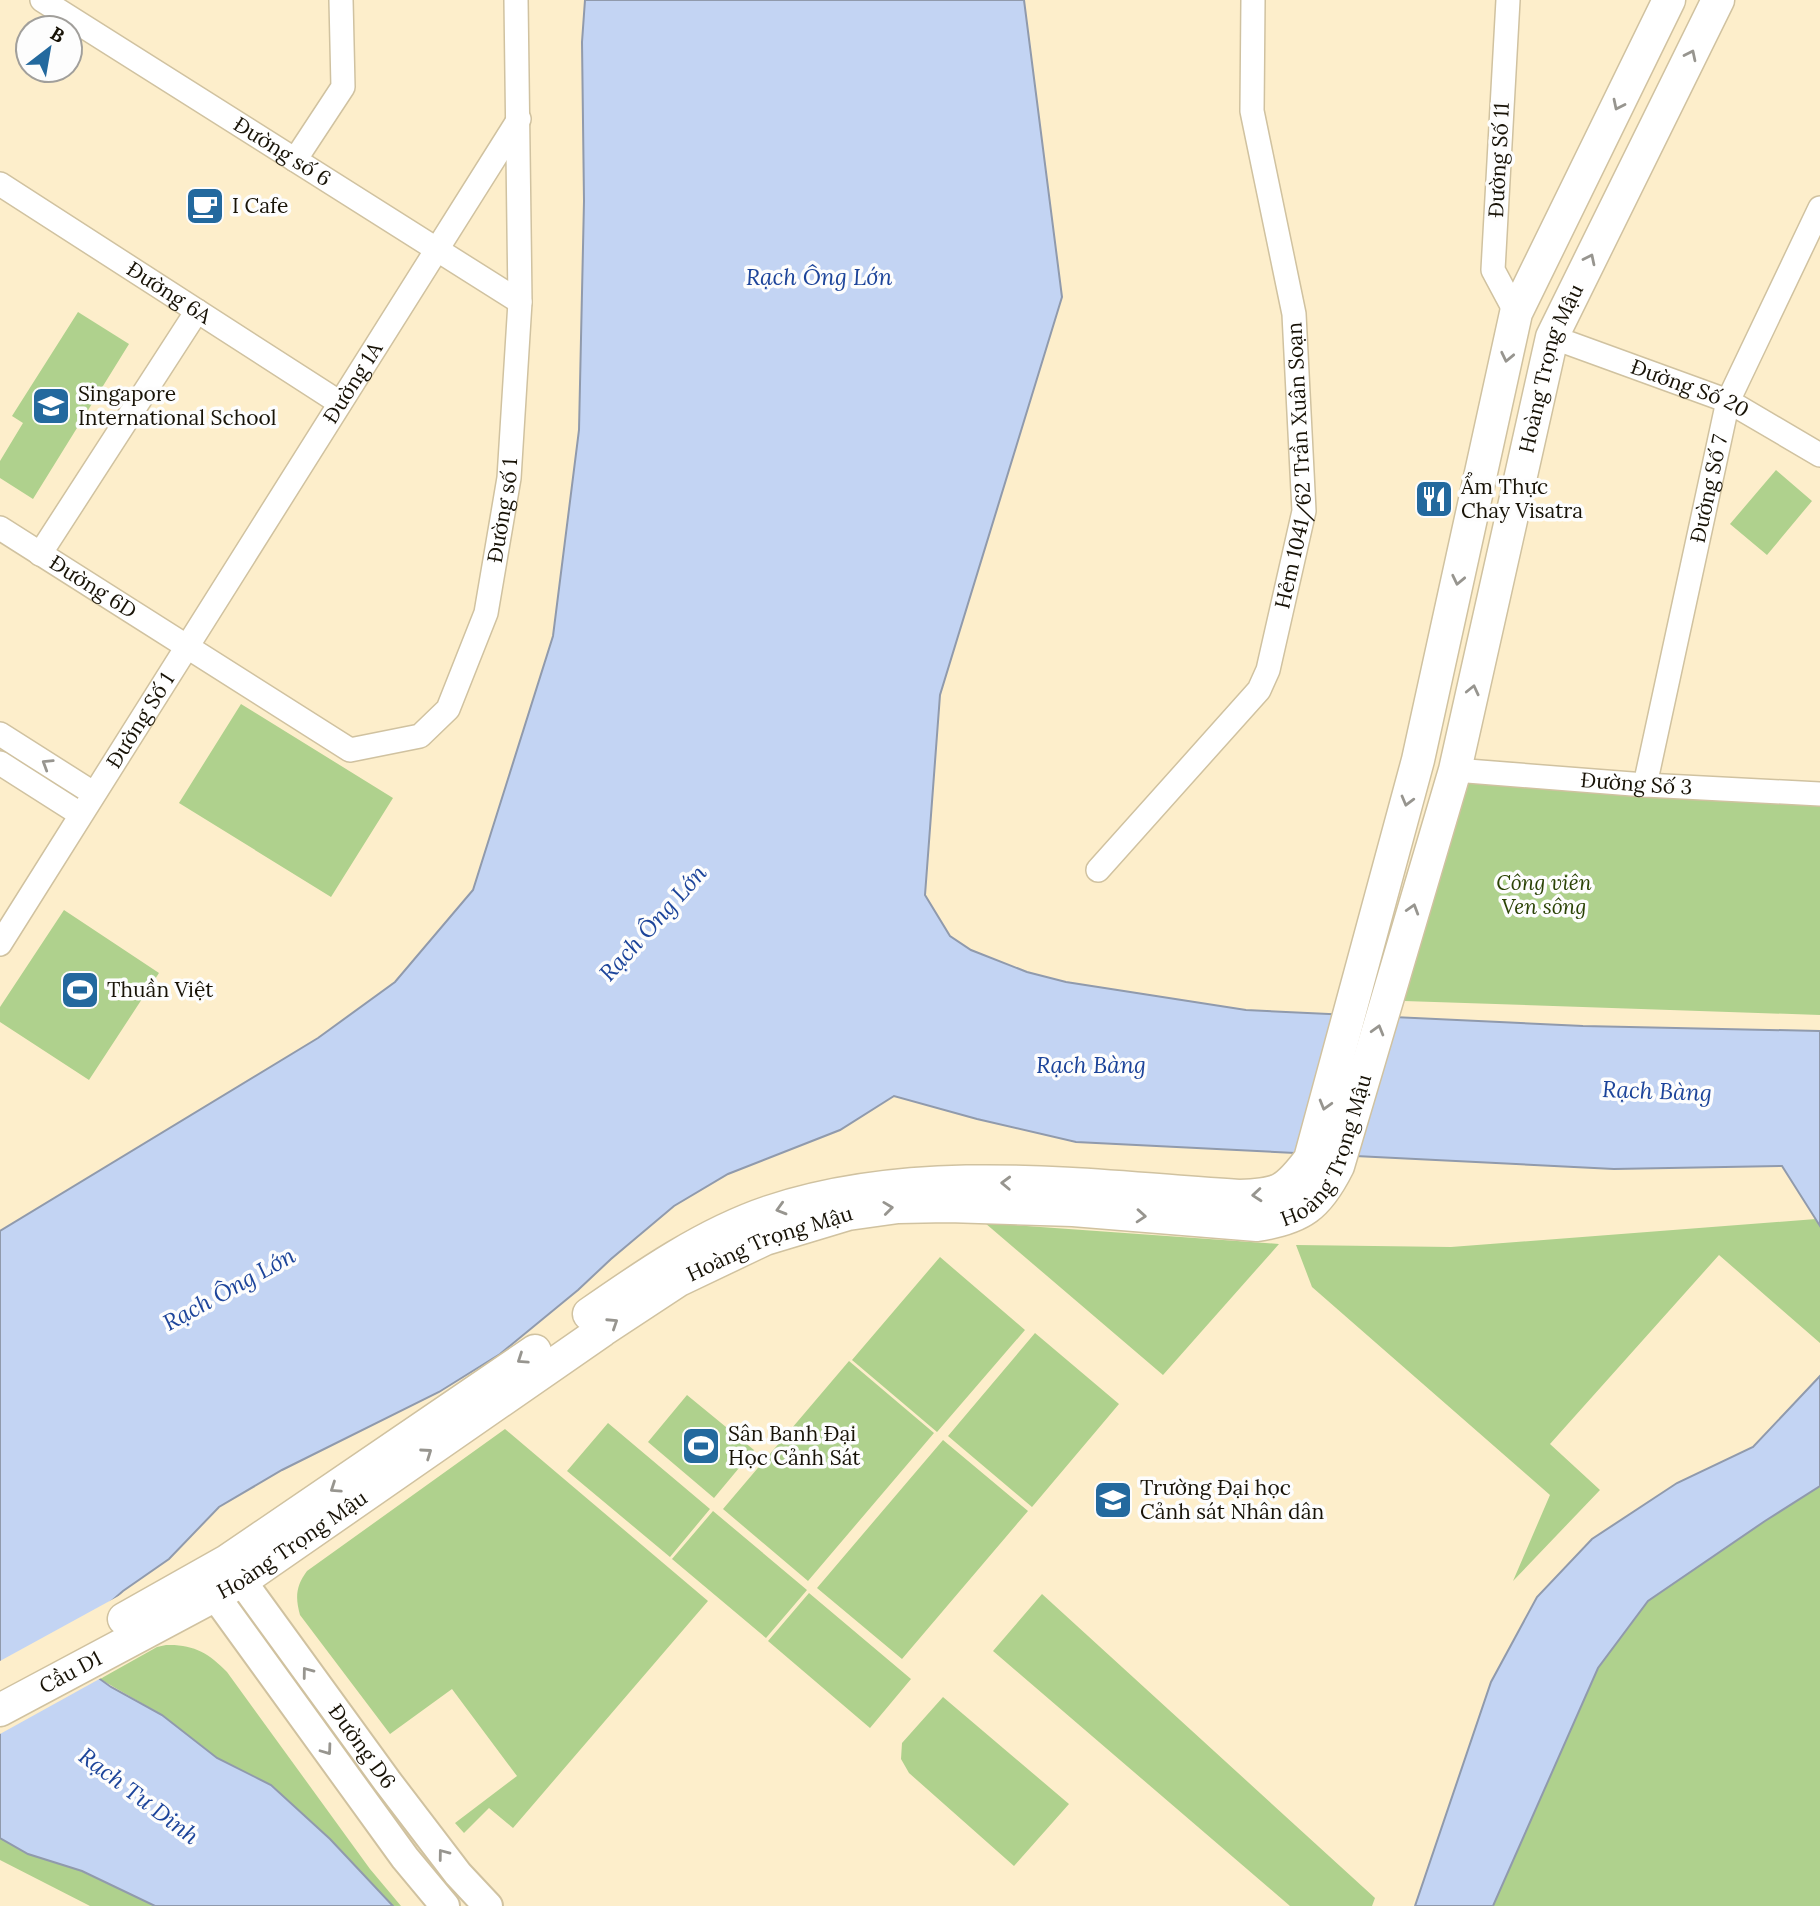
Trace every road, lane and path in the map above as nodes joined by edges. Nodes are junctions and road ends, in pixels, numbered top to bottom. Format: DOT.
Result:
graph roads {
  1 [pos="42,0"];
  2 [pos="341,0"];
  3 [pos="516,0"];
  4 [pos="1253,0"];
  5 [pos="1508,0"];
  6 [pos="1670,0"];
  7 [pos="1718,0"];
  8 [pos="519,119"];
  9 [pos="295,159"];
  10 [pos="0,184"];
  11 [pos="1820,208"];
  12 [pos="436,249"];
  13 [pos="520,302"];
  14 [pos="197,311"];
  15 [pos="1516,313"];
  16 [pos="1552,337"];
  17 [pos="1728,401"];
  18 [pos="340,402"];
  19 [pos="1820,455"];
  20 [pos="0,528"];
  21 [pos="40,554"];
  22 [pos="186,646"];
  23 [pos="0,734"];
  24 [pos="0,763"];
  25 [pos="1455,770"];
  26 [pos="1645,785"];
  27 [pos="93,793"];
  28 [pos="1820,794"];
  29 [pos="80,814"];
  30 [pos="1098,870"];
  31 [pos="0,944"];
  32 [pos="1074,1198"];
  33 [pos="221,1579"];
  34 [pos="135,1625"];
  35 [pos="0,1686"];
  36 [pos="0,1710"];
  37 [pos="445,1906"];
  38 [pos="488,1906"];
  1 -- 9 [label="street, Đường số 6"];
  2 -- 9 [label="street"];
  3 -- 8 [label="street, Đường số 1"];
  4 -- 30 [label="street, Hẻm 1041/62 Trần Xuân Soạn"];
  5 -- 15 [label="street, Đường Số 11"];
  6 -- 15 [label="main road, Hoàng Trọng Mậu, one-way"];
  16 -- 7 [label="main road, Hoàng Trọng Mậu, one-way"];
  8 -- 12 [label="street, Đường 1A"];
  8 -- 13 [label="street, Đường số 1"];
  9 -- 12 [label="street, Đường số 6"];
  10 -- 14 [label="street, Đường 6A"];
  11 -- 17 [label="street, Đường Số 7"];
  12 -- 13 [label="street, Đường số 6"];
  12 -- 18 [label="street, Đường 1A"];
  13 -- 22 [label="street, Đường số 1"];
  14 -- 18 [label="street, Đường 6A"];
  14 -- 21 [label="street"];
  15 -- 16 [label="main road"];
  15 -- 32 [label="main road, Hoàng Trọng Mậu, one-way"];
  16 -- 17 [label="street, Đường Số 20"];
  25 -- 16 [label="main road, Hoàng Trọng Mậu, one-way"];
  17 -- 19 [label="street, Đường Số 20"];
  17 -- 26 [label="street, Đường Số 7"];
  18 -- 22 [label="street, Đường 1A"];
  20 -- 21 [label="street, Đường 6D"];
  21 -- 22 [label="street, Đường 6D"];
  22 -- 27 [label="street, Đường Số 1"];
  27 -- 23 [label="street, one-way"];
  24 -- 29 [label="street"];
  25 -- 26 [label="street, Đường Số 3"];
  32 -- 25 [label="main road, Hoàng Trọng Mậu, one-way"];
  26 -- 28 [label="street, Đường Số 3"];
  27 -- 29 [label="street, Đường Số 1"];
  29 -- 31 [label="street"];
  32 -- 33 [label="main road, Hoàng Trọng Mậu"];
  33 -- 34 [label="main road, Hoàng Trọng Mậu"];
  33 -- 37 [label="street, Đường D6, one-way"];
  38 -- 33 [label="street, Đường D6, one-way"];
  34 -- 35 [label="main road, Cầu D1"];
  34 -- 36 [label="main road, Cầu D1"];
}
